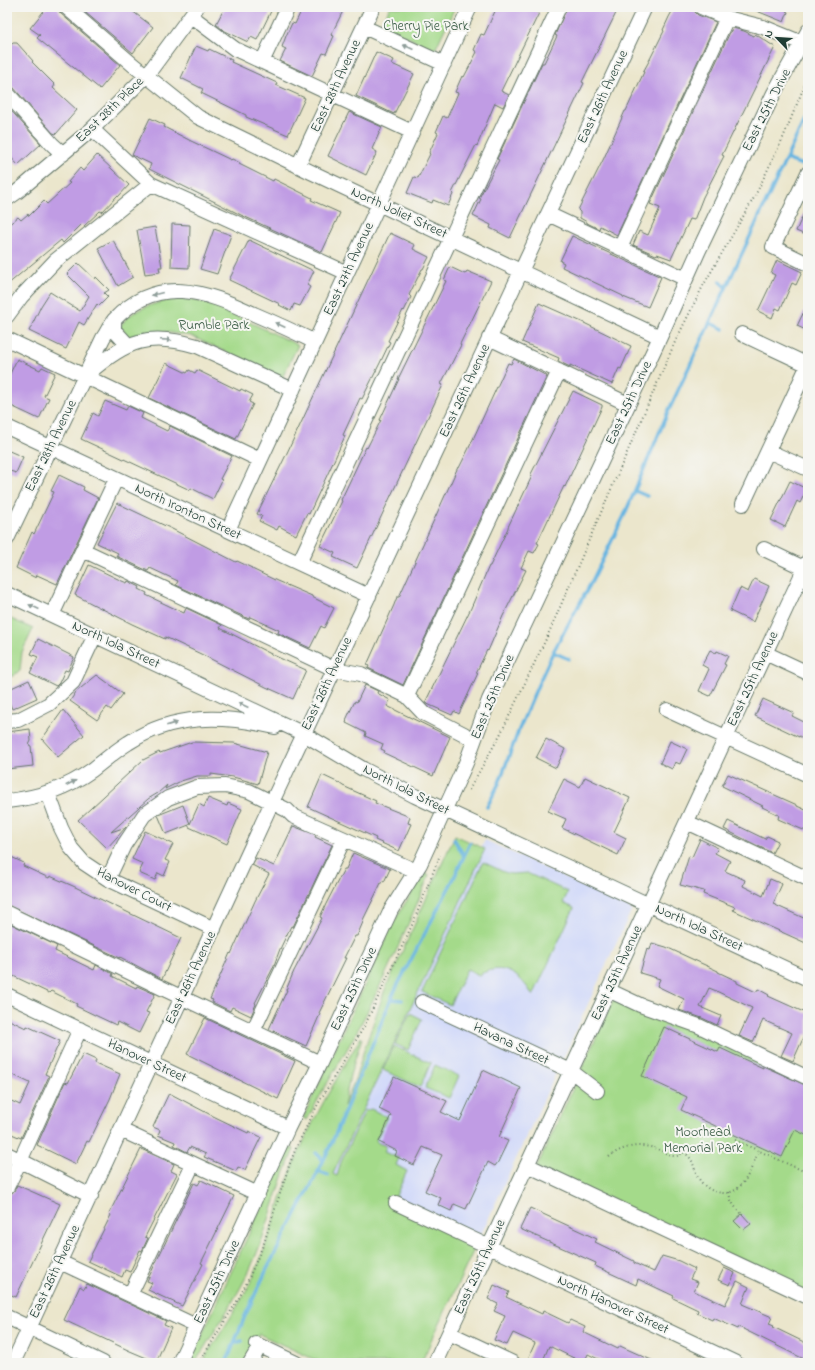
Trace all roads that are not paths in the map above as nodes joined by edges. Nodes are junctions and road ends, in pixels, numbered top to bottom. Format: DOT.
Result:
graph roads {
  1 [pos="66,7"];
  2 [pos="288,7"];
  3 [pos="373,7"];
  4 [pos="470,7"];
  5 [pos="559,7"];
  6 [pos="645,7"];
  7 [pos="701,7"];
  8 [pos="194,12"];
  9 [pos="727,18"];
  10 [pos="364,27"];
  11 [pos="805,37"];
  12 [pos="262,62"];
  13 [pos="444,64"];
  14 [pos="146,75"];
  15 [pos="7,93"];
  16 [pos="332,93"];
  17 [pos="92,129"];
  18 [pos="412,132"];
  19 [pos="63,154"];
  20 [pos="298,166"];
  21 [pos="808,173"];
  22 [pos="150,184"];
  23 [pos="7,199"];
  24 [pos="379,204"];
  25 [pos="548,214"];
  26 [pos="450,238"];
  27 [pos="620,248"];
  28 [pos="808,264"];
  29 [pos="521,271"];
  30 [pos="347,273"];
  31 [pos="686,279"];
  32 [pos="7,316"];
  33 [pos="114,320"];
  34 [pos="742,334"];
  35 [pos="660,337"];
  36 [pos="489,338"];
  37 [pos="7,339"];
  38 [pos="315,342"];
  39 [pos="128,345"];
  40 [pos="808,365"];
  41 [pos="559,371"];
  42 [pos="85,376"];
  43 [pos="293,390"];
  44 [pos="628,404"];
  45 [pos="7,427"];
  46 [pos="50,448"];
  47 [pos="768,451"];
  48 [pos="260,460"];
  49 [pos="808,469"];
  50 [pos="116,479"];
  51 [pos="743,504"];
  52 [pos="228,530"];
  53 [pos="7,538"];
  54 [pos="764,549"];
  55 [pos="82,550"];
  56 [pos="299,563"];
  57 [pos="807,566"];
  58 [pos="7,594"];
  59 [pos="369,596"];
  60 [pos="52,615"];
  61 [pos="95,635"];
  62 [pos="765,653"];
  63 [pos="334,669"];
  64 [pos="808,673"];
  65 [pos="407,696"];
  66 [pos="667,710"];
  67 [pos="7,721"];
  68 [pos="304,734"];
  69 [pos="726,737"];
  70 [pos="474,741"];
  71 [pos="808,776"];
  72 [pos="48,793"];
  73 [pos="7,801"];
  74 [pos="272,802"];
  75 [pos="445,810"];
  76 [pos="687,822"];
  77 [pos="344,839"];
  78 [pos="416,872"];
  79 [pos="108,879"];
  80 [pos="808,879"];
  81 [pos="648,904"];
  82 [pos="7,913"];
  83 [pos="214,929"];
  84 [pos="808,979"];
  85 [pos="608,990"];
  86 [pos="7,995"];
  87 [pos="182,998"];
  88 [pos="422,1002"];
  89 [pos="80,1029"];
  90 [pos="253,1031"];
  91 [pos="152,1063"];
  92 [pos="320,1063"];
  93 [pos="571,1071"];
  94 [pos="808,1078"];
  95 [pos="597,1092"];
  96 [pos="288,1128"];
  97 [pos="121,1130"];
  98 [pos="7,1154"];
  99 [pos="20,1161"];
  100 [pos="193,1164"];
  101 [pos="527,1165"];
  102 [pos="7,1187"];
  103 [pos="258,1194"];
  104 [pos="90,1196"];
  105 [pos="396,1203"];
  106 [pos="489,1247"];
  107 [pos="60,1262"];
  108 [pos="130,1295"];
  109 [pos="808,1297"];
  110 [pos="7,1317"];
  111 [pos="196,1326"];
  112 [pos="29,1328"];
  113 [pos="449,1333"];
  114 [pos="13,1363"];
  115 [pos="103,1363"];
  116 [pos="179,1363"];
  117 [pos="250,1363"];
  118 [pos="296,1363"];
  119 [pos="435,1363"];
  120 [pos="514,1363"];
  121 [pos="736,1363"];
  1 -- 14 [label="street, North Joliet Street"];
  2 -- 12 [label="street"];
  3 -- 10 [label="street, East 28th Avenue"];
  4 -- 13 [label="street, East 27th Avenue"];
  5 -- 26 [label="street"];
  6 -- 25 [label="street, East 26th Avenue"];
  7 -- 9 [label="street"];
  8 -- 12 [label="street"];
  8 -- 14 [label="street, East 28th Place"];
  9 -- 11 [label="street"];
  9 -- 27 [label="street"];
  13 -- 10 [label="street, one-way"];
  10 -- 16 [label="street, East 28th Avenue"];
  11 -- 31 [label="street, East 25th Drive"];
  12 -- 16 [label="street"];
  13 -- 18 [label="street, East 27th Avenue"];
  14 -- 17 [label="street, East 28th Place"];
  14 -- 20 [label="street, North Joliet Street"];
  15 -- 19 [label="street"];
  16 -- 18 [label="street"];
  16 -- 20 [label="street, East 28th Avenue"];
  17 -- 19 [label="street, East 28th Place"];
  17 -- 22 [label="street"];
  18 -- 24 [label="street, East 27th Avenue"];
  19 -- 23 [label="street, East 28th Place"];
  20 -- 24 [label="street, North Joliet Street"];
  21 -- 28 [label="street"];
  22 -- 30 [label="street"];
  22 -- 32 [label="street"];
  24 -- 26 [label="street, North Joliet Street"];
  24 -- 30 [label="street, East 27th Avenue"];
  25 -- 27 [label="street"];
  25 -- 29 [label="street, East 26th Avenue"];
  26 -- 29 [label="street, North Joliet Street"];
  26 -- 56 [label="street"];
  27 -- 31 [label="street"];
  29 -- 35 [label="street, North Joliet Street"];
  29 -- 36 [label="street, East 26th Avenue"];
  30 -- 38 [label="street, East 27th Avenue"];
  31 -- 35 [label="street, East 25th Drive"];
  38 -- 33 [label="street, East 28th Avenue, one-way"];
  33 -- 39 [label="street"];
  33 -- 42 [label="street, East 28th Avenue"];
  34 -- 40 [label="street"];
  35 -- 44 [label="street, East 25th Drive"];
  36 -- 41 [label="street"];
  36 -- 59 [label="street, East 26th Avenue"];
  37 -- 42 [label="street"];
  38 -- 43 [label="street, East 27th Avenue"];
  39 -- 42 [label="street, East 28th Avenue"];
  39 -- 43 [label="street, East 28th Avenue, one-way"];
  40 -- 47 [label="street"];
  41 -- 44 [label="street"];
  41 -- 65 [label="street"];
  42 -- 46 [label="street, East 28th Avenue"];
  42 -- 48 [label="street"];
  43 -- 48 [label="street, East 27th Avenue"];
  44 -- 70 [label="street, East 25th Drive"];
  45 -- 46 [label="street, North Ironton Street"];
  46 -- 50 [label="street, North Ironton Street"];
  46 -- 53 [label="street, East 28th Avenue"];
  47 -- 49 [label="street"];
  47 -- 51 [label="street"];
  48 -- 52 [label="street, East 27th Avenue"];
  50 -- 52 [label="street, North Ironton Street"];
  50 -- 55 [label="street"];
  52 -- 56 [label="street, North Ironton Street"];
  54 -- 57 [label="street"];
  55 -- 60 [label="street"];
  55 -- 63 [label="street"];
  56 -- 59 [label="street, North Ironton Street"];
  57 -- 62 [label="street, East 25th Avenue"];
  60 -- 58 [label="street, North Iola Street, one-way"];
  59 -- 63 [label="street, East 26th Avenue"];
  60 -- 61 [label="street, North Iola Street"];
  61 -- 67 [label="street"];
  68 -- 61 [label="street, North Iola Street, one-way"];
  62 -- 64 [label="street"];
  62 -- 69 [label="street, East 25th Avenue"];
  63 -- 65 [label="street"];
  63 -- 68 [label="street, East 26th Avenue"];
  65 -- 70 [label="street"];
  66 -- 69 [label="street"];
  72 -- 68 [label="street, one-way"];
  68 -- 74 [label="street, East 26th Avenue"];
  68 -- 75 [label="street, North Iola Street"];
  69 -- 71 [label="street"];
  69 -- 76 [label="street, East 25th Avenue"];
  70 -- 75 [label="street, East 25th Drive"];
  72 -- 73 [label="street"];
  72 -- 79 [label="street, Hanover Court"];
  74 -- 77 [label="street"];
  74 -- 79 [label="street"];
  74 -- 83 [label="street, East 26th Avenue"];
  75 -- 78 [label="street, East 25th Drive"];
  75 -- 81 [label="street, North Iola Street"];
  76 -- 80 [label="street"];
  76 -- 81 [label="street, East 25th Avenue"];
  77 -- 78 [label="street"];
  77 -- 90 [label="street"];
  78 -- 92 [label="street, East 25th Drive"];
  79 -- 83 [label="street, Hanover Court"];
  81 -- 84 [label="street, North Iola Street"];
  81 -- 85 [label="street, East 25th Avenue"];
  82 -- 87 [label="street"];
  83 -- 87 [label="street, East 26th Avenue"];
  85 -- 93 [label="street, East 25th Avenue"];
  85 -- 94 [label="street"];
  86 -- 89 [label="street, Hanover Street"];
  87 -- 90 [label="street"];
  87 -- 91 [label="street, East 26th Avenue"];
  88 -- 93 [label="street, Havana Street"];
  89 -- 91 [label="street, Hanover Street"];
  89 -- 99 [label="street"];
  90 -- 92 [label="street"];
  91 -- 96 [label="street, Hanover Street"];
  91 -- 97 [label="street, East 26th Avenue"];
  92 -- 96 [label="street, East 25th Drive"];
  93 -- 95 [label="street, Havana Street"];
  93 -- 101 [label="street, East 25th Avenue"];
  96 -- 103 [label="street, East 25th Drive"];
  97 -- 100 [label="street"];
  97 -- 104 [label="street, East 26th Avenue"];
  98 -- 99 [label="street"];
  99 -- 102 [label="street"];
  99 -- 104 [label="street"];
  100 -- 103 [label="street"];
  100 -- 108 [label="street"];
  101 -- 106 [label="street, East 25th Avenue"];
  101 -- 109 [label="street"];
  103 -- 111 [label="street, East 25th Drive"];
  104 -- 107 [label="street, East 26th Avenue"];
  105 -- 106 [label="street"];
  106 -- 113 [label="street, East 25th Avenue"];
  106 -- 121 [label="street, North Hanover Street"];
  107 -- 108 [label="street"];
  107 -- 112 [label="street, East 26th Avenue"];
  108 -- 111 [label="street"];
  110 -- 112 [label="street"];
  111 -- 116 [label="street, East 25th Drive"];
  112 -- 114 [label="street, East 26th Avenue"];
  112 -- 115 [label="street"];
  113 -- 119 [label="street, East 25th Avenue"];
  113 -- 120 [label="street"];
  117 -- 118 [label="street"];
}
